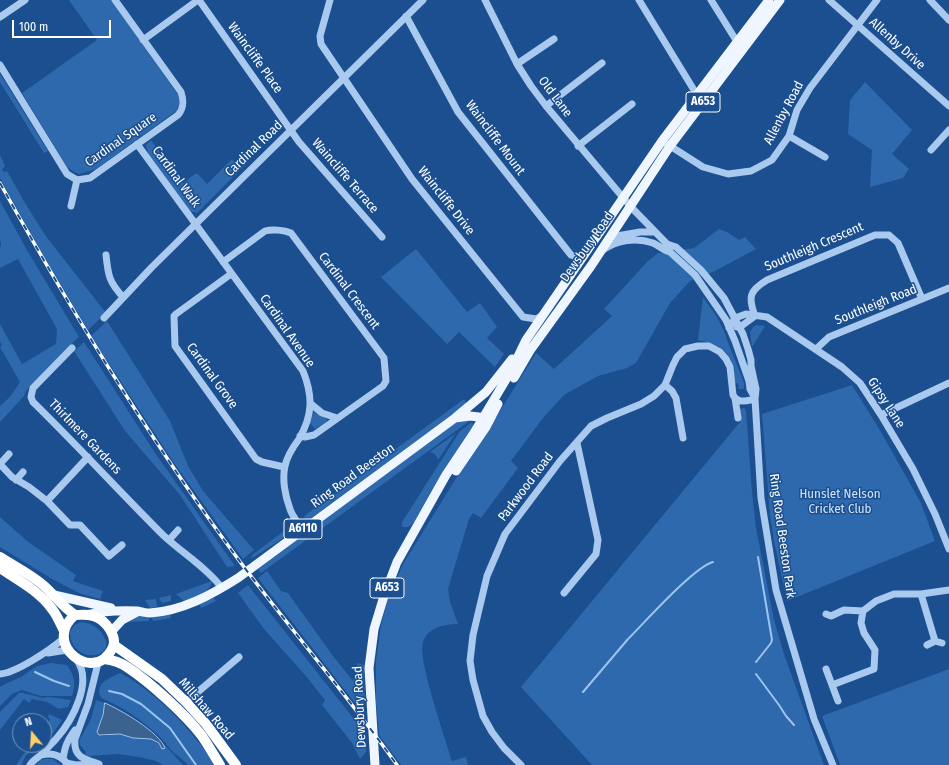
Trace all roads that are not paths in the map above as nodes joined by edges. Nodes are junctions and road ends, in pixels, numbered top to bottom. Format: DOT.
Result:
graph roads {
  1 [pos="25,0"];
  2 [pos="115,0"];
  3 [pos="198,0"];
  4 [pos="330,0"];
  5 [pos="423,0"];
  6 [pos="485,0"];
  7 [pos="639,0"];
  8 [pos="711,0"];
  9 [pos="769,0"];
  10 [pos="780,0"];
  11 [pos="829,0"];
  12 [pos="877,0"];
  13 [pos="930,0"];
  14 [pos="406,16"];
  15 [pos="0,17"];
  16 [pos="949,20"];
  17 [pos="858,25"];
  18 [pos="554,38"];
  19 [pos="143,40"];
  20 [pos="737,42"];
  21 [pos="742,50"];
  22 [pos="602,62"];
  23 [pos="517,64"];
  24 [pos="0,66"];
  25 [pos="344,78"];
  26 [pos="697,95"];
  27 [pos="632,104"];
  28 [pos="546,106"];
  29 [pos="949,106"];
  30 [pos="291,130"];
  31 [pos="949,130"];
  32 [pos="789,136"];
  33 [pos="137,144"];
  34 [pos="666,144"];
  35 [pos="578,146"];
  36 [pos="931,150"];
  37 [pos="825,157"];
  38 [pos="77,180"];
  39 [pos="623,198"];
  40 [pos="72,206"];
  41 [pos="630,207"];
  42 [pos="195,224"];
  43 [pos="656,232"];
  44 [pos="382,237"];
  45 [pos="611,237"];
  46 [pos="594,241"];
  47 [pos="667,244"];
  48 [pos="601,252"];
  49 [pos="670,252"];
  50 [pos="106,255"];
  51 [pos="583,256"];
  52 [pos="223,262"];
  53 [pos="231,274"];
  54 [pos="949,288"];
  55 [pos="123,297"];
  56 [pos="922,299"];
  57 [pos="544,315"];
  58 [pos="755,316"];
  59 [pos="104,318"];
  60 [pos="735,318"];
  61 [pos="740,327"];
  62 [pos="729,328"];
  63 [pos="526,340"];
  64 [pos="72,348"];
  65 [pos="816,349"];
  66 [pos="949,383"];
  67 [pos="665,385"];
  68 [pos="735,398"];
  69 [pos="755,399"];
  70 [pos="311,404"];
  71 [pos="472,404"];
  72 [pos="486,415"];
  73 [pos="881,415"];
  74 [pos="337,418"];
  75 [pos="455,418"];
  76 [pos="738,418"];
  77 [pos="300,436"];
  78 [pos="683,438"];
  79 [pos="577,443"];
  80 [pos="9,454"];
  81 [pos="88,456"];
  82 [pos="0,464"];
  83 [pos="284,467"];
  84 [pos="23,472"];
  85 [pos="16,480"];
  86 [pos="47,501"];
  87 [pos="178,530"];
  88 [pos="303,530"];
  89 [pos="169,540"];
  90 [pos="122,545"];
  91 [pos="949,550"];
  92 [pos="0,557"];
  93 [pos="0,568"];
  94 [pos="222,588"];
  95 [pos="949,590"];
  96 [pos="564,593"];
  97 [pos="921,594"];
  98 [pos="54,595"];
  99 [pos="117,611"];
  100 [pos="863,611"];
  101 [pos="138,612"];
  102 [pos="75,615"];
  103 [pos="86,615"];
  104 [pos="829,617"];
  105 [pos="111,632"];
  106 [pos="63,635"];
  107 [pos="934,641"];
  108 [pos="942,643"];
  109 [pos="114,644"];
  110 [pos="927,645"];
  111 [pos="45,653"];
  112 [pos="71,654"];
  113 [pos="239,657"];
  114 [pos="101,661"];
  115 [pos="826,669"];
  116 [pos="0,674"];
  117 [pos="832,685"];
  118 [pos="838,701"];
  119 [pos="186,702"];
  120 [pos="80,724"];
  121 [pos="41,755"];
  122 [pos="65,762"];
  123 [pos="98,764"];
  124 [pos="30,765"];
  125 [pos="220,765"];
  126 [pos="236,765"];
  127 [pos="375,765"];
  128 [pos="521,765"];
  129 [pos="833,765"];
  1 -- 15 [label="street"];
  2 -- 19 [label="street, Cardinal Square"];
  3 -- 19 [label="street"];
  3 -- 30 [label="street, Waincliffe Place"];
  4 -- 25 [label="street, Waincliffe Drive"];
  5 -- 14 [label="street, Cardinal Road"];
  6 -- 23 [label="street, Old Lane"];
  7 -- 26 [label="street"];
  8 -- 20 [label="street"];
  9 -- 20 [label="main road, Dewsbury Road / A653"];
  10 -- 21 [label="main road, Dewsbury Road / A653"];
  11 -- 17 [label="street, Allenby Drive"];
  12 -- 17 [label="street, Allenby Road"];
  13 -- 16 [label="street"];
  14 -- 25 [label="street, Cardinal Road"];
  14 -- 51 [label="street, Waincliffe Mount"];
  17 -- 29 [label="street, Allenby Drive"];
  17 -- 32 [label="street, Allenby Road"];
  18 -- 23 [label="street"];
  19 -- 33 [label="street, Cardinal Square"];
  20 -- 21 [label="street"];
  20 -- 26 [label="main road, Dewsbury Road / A653"];
  21 -- 34 [label="main road, Dewsbury Road / A653"];
  22 -- 28 [label="street"];
  23 -- 28 [label="street, Old Lane"];
  24 -- 38 [label="street, Cardinal Square"];
  25 -- 30 [label="street, Cardinal Road"];
  25 -- 57 [label="street, Waincliffe Drive"];
  26 -- 34 [label="main road, Dewsbury Road / A653"];
  27 -- 35 [label="street"];
  28 -- 35 [label="street, Old Lane"];
  30 -- 42 [label="street, Cardinal Road"];
  30 -- 44 [label="street, Waincliffe Terrace"];
  31 -- 36 [label="street"];
  32 -- 34 [label="street, Allenby Road"];
  32 -- 37 [label="street"];
  33 -- 38 [label="street, Cardinal Square"];
  33 -- 42 [label="street, Cardinal Walk"];
  34 -- 39 [label="main road, Dewsbury Road / A653"];
  34 -- 41 [label="main road, Dewsbury Road / A653"];
  35 -- 39 [label="street, Old Lane"];
  38 -- 40 [label="street"];
  39 -- 41 [label="street, Ring Road Beeston Park"];
  39 -- 46 [label="main road, Dewsbury Road / A653"];
  41 -- 43 [label="street, Ring Road Beeston Park"];
  41 -- 45 [label="main road, Dewsbury Road / A653"];
  42 -- 52 [label="street, Cardinal Avenue"];
  42 -- 55 [label="street, Cardinal Road"];
  43 -- 45 [label="street"];
  43 -- 47 [label="street, Ring Road Beeston Park"];
  45 -- 46 [label="main road"];
  45 -- 48 [label="main road, Dewsbury Road / A653"];
  46 -- 51 [label="main road, Dewsbury Road / A653"];
  47 -- 49 [label="street, Ring Road Beeston Park"];
  47 -- 60 [label="street, Ring Road Beeston Park"];
  48 -- 49 [label="street"];
  48 -- 72 [label="main road, Dewsbury Road / A653"];
  49 -- 62 [label="street, Ring Road Beeston Park"];
  50 -- 55 [label="street"];
  51 -- 57 [label="main road, Dewsbury Road / A653"];
  52 -- 53 [label="street, Cardinal Avenue"];
  52 -- 74 [label="street, Cardinal Crescent"];
  53 -- 70 [label="street, Cardinal Avenue"];
  53 -- 83 [label="street, Cardinal Grove"];
  54 -- 56 [label="street, Southleigh Road"];
  55 -- 59 [label="street, Cardinal Road"];
  56 -- 58 [label="street, Southleigh Crescent"];
  56 -- 65 [label="street, Southleigh Road"];
  57 -- 63 [label="main road, Dewsbury Road / A653"];
  58 -- 60 [label="street, Gipsy Lane"];
  58 -- 61 [label="street"];
  58 -- 65 [label="street, Gipsy Lane"];
  60 -- 61 [label="street, Ring Road Beeston Park"];
  60 -- 62 [label="street"];
  61 -- 62 [label="street"];
  61 -- 69 [label="street, Ring Road Beeston Park"];
  62 -- 69 [label="street, Ring Road Beeston Park"];
  63 -- 71 [label="main road, Ring Road Beeston / A6110"];
  63 -- 72 [label="main road, Dewsbury Road"];
  64 -- 81 [label="street, Thirlmere Gardens"];
  65 -- 73 [label="street, Gipsy Lane"];
  66 -- 73 [label="street"];
  67 -- 68 [label="street, Parkwood Road"];
  67 -- 78 [label="street"];
  67 -- 79 [label="street, Parkwood Road"];
  68 -- 69 [label="street"];
  68 -- 76 [label="street, Parkwood Road"];
  69 -- 129 [label="street, Ring Road Beeston Park"];
  70 -- 74 [label="street"];
  70 -- 77 [label="street, Cardinal Avenue"];
  71 -- 72 [label="main road"];
  71 -- 75 [label="main road, Ring Road Beeston / A6110"];
  72 -- 75 [label="main road"];
  72 -- 127 [label="main road, Dewsbury Road / A653"];
  73 -- 91 [label="street, Gipsy Lane"];
  74 -- 77 [label="street, Cardinal Crescent"];
  75 -- 88 [label="main road, Ring Road Beeston / A6110"];
  77 -- 83 [label="street, Cardinal Avenue"];
  79 -- 96 [label="street"];
  79 -- 128 [label="street, Parkwood Road"];
  80 -- 82 [label="street"];
  81 -- 86 [label="street"];
  81 -- 89 [label="street, Thirlmere Gardens"];
  82 -- 85 [label="street"];
  83 -- 88 [label="street, Cardinal Avenue"];
  84 -- 85 [label="street"];
  85 -- 86 [label="street"];
  86 -- 90 [label="street"];
  87 -- 89 [label="street"];
  88 -- 94 [label="main road, Ring Road Beeston / A6110"];
  89 -- 94 [label="street, Thirlmere Gardens"];
  92 -- 98 [label="highway"];
  93 -- 106 [label="highway"];
  94 -- 101 [label="main road, Ring Road Beeston / A6110"];
  95 -- 97 [label="street"];
  97 -- 100 [label="street"];
  97 -- 107 [label="street"];
  98 -- 99 [label="main road"];
  98 -- 102 [label="highway"];
  99 -- 101 [label="main road, Ring Road Beeston"];
  99 -- 103 [label="main road, Ring Road Beeston"];
  100 -- 104 [label="street"];
  100 -- 117 [label="street"];
  101 -- 105 [label="main road, Ring Road Beeston / A6110"];
  102 -- 103 [label="highway"];
  102 -- 106 [label="highway"];
  103 -- 105 [label="highway"];
  105 -- 109 [label="highway"];
  106 -- 111 [label="street"];
  106 -- 112 [label="highway"];
  107 -- 108 [label="street"];
  107 -- 110 [label="street"];
  109 -- 114 [label="highway"];
  109 -- 119 [label="highway, Millshaw Road"];
  111 -- 112 [label="street"];
  111 -- 116 [label="street"];
  112 -- 114 [label="highway"];
  112 -- 121 [label="street"];
  113 -- 119 [label="street"];
  114 -- 120 [label="street"];
  114 -- 125 [label="highway, Millshaw Road"];
  115 -- 117 [label="street"];
  117 -- 118 [label="street"];
  119 -- 126 [label="highway, Millshaw Road"];
  120 -- 122 [label="street"];
  120 -- 123 [label="street"];
  121 -- 122 [label="street"];
  121 -- 124 [label="street"];
  122 -- 123 [label="street"];
}
